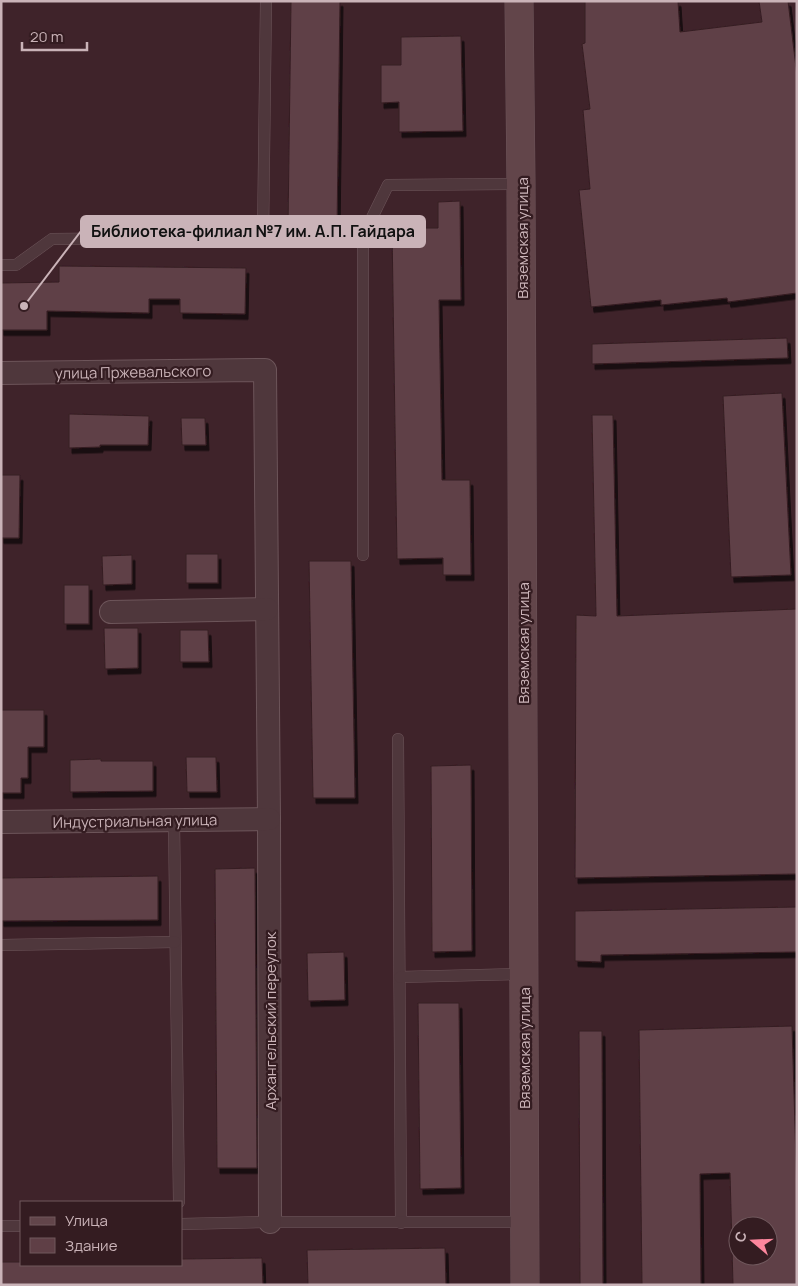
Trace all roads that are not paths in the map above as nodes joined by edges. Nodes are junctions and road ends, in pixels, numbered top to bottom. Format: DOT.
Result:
graph roads {
  1 [pos="266,1"];
  2 [pos="519,1"];
  3 [pos="521,184"];
  4 [pos="363,236"];
  5 [pos="262,237"];
  6 [pos="1,266"];
  7 [pos="265,370"];
  8 [pos="1,373"];
  9 [pos="363,555"];
  10 [pos="267,609"];
  11 [pos="111,612"];
  12 [pos="398,739"];
  13 [pos="269,819"];
  14 [pos="174,821"];
  15 [pos="1,822"];
  16 [pos="175,942"];
  17 [pos="1,945"];
  18 [pos="524,974"];
  19 [pos="400,977"];
  20 [pos="179,1201"];
  21 [pos="270,1222"];
  22 [pos="525,1222"];
  23 [pos="402,1223"];
  24 [pos="182,1224"];
  25 [pos="1,1226"];
  26 [pos="20,1226"];
  27 [pos="525,1285"];
  1 -- 5 [label="lane"];
  2 -- 3 [label="main road, Вяземская улица"];
  3 -- 4 [label="lane"];
  3 -- 18 [label="main road, Вяземская улица"];
  4 -- 5 [label="lane"];
  4 -- 9 [label="lane"];
  5 -- 6 [label="lane"];
  7 -- 8 [label="street, улица Пржевальского"];
  7 -- 10 [label="street, Архангельский переулок"];
  10 -- 11 [label="street"];
  10 -- 13 [label="street, Архангельский переулок"];
  12 -- 19 [label="lane"];
  13 -- 14 [label="street, Индустриальная улица"];
  13 -- 21 [label="street, Архангельский переулок"];
  14 -- 15 [label="street, Индустриальная улица"];
  14 -- 16 [label="lane"];
  16 -- 17 [label="lane"];
  16 -- 20 [label="lane"];
  18 -- 19 [label="lane"];
  18 -- 22 [label="main road, Вяземская улица"];
  19 -- 23 [label="lane"];
  21 -- 23 [label="lane"];
  21 -- 24 [label="lane"];
  22 -- 23 [label="lane"];
  22 -- 27 [label="main road, Вяземская улица"];
  25 -- 26 [label="lane"];
}
